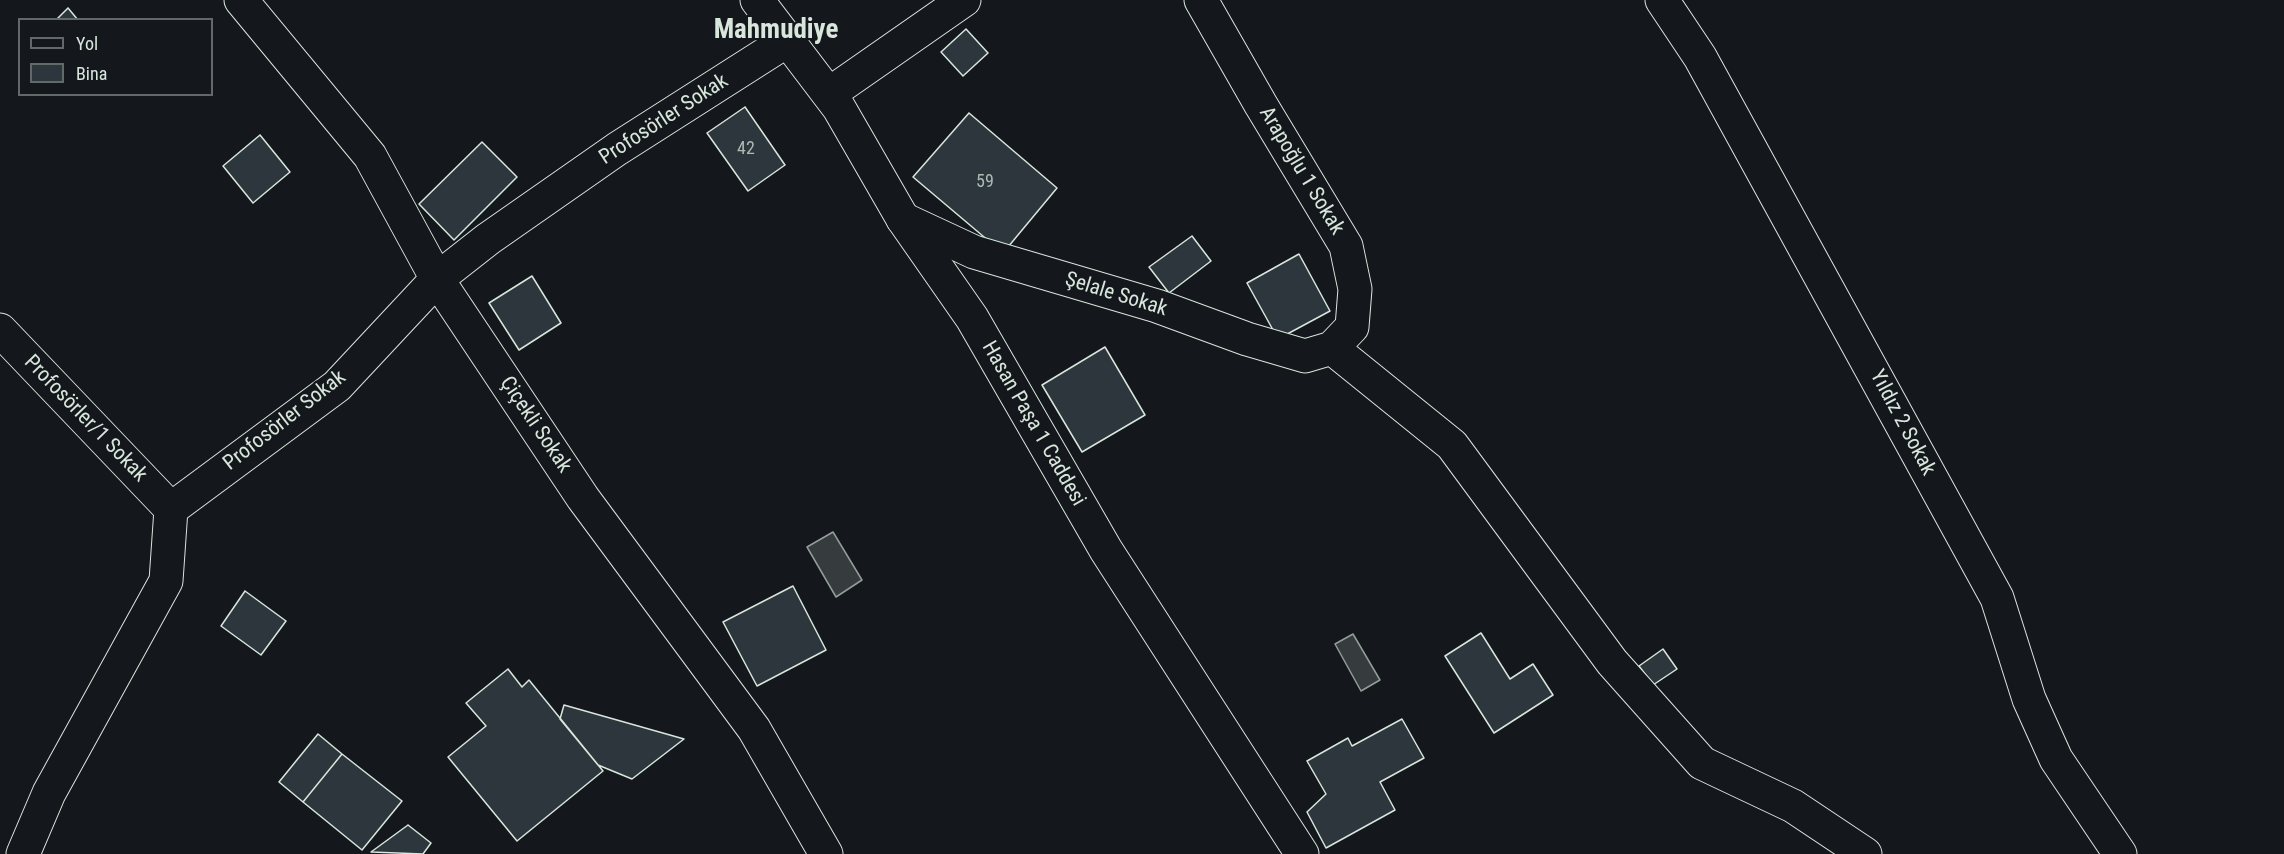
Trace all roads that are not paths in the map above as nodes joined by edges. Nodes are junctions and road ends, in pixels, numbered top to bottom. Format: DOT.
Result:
graph roads {
  1 [pos="241,0"];
  2 [pos="758,0"];
  3 [pos="964,0"];
  4 [pos="1201,0"];
  5 [pos="1662,0"];
  6 [pos="788,40"];
  7 [pos="829,94"];
  8 [pos="903,219"];
  9 [pos="437,279"];
  10 [pos="0,330"];
  11 [pos="1332,348"];
  12 [pos="171,509"];
  13 [pos="23,854"];
  14 [pos="826,854"];
  15 [pos="1302,854"];
  16 [pos="1864,854"];
  17 [pos="2120,854"];
  1 -- 9 [label="street, Çiçekli Sokak"];
  2 -- 6 [label="street, Hasan Paşa 1 Caddesi"];
  3 -- 7 [label="street"];
  4 -- 11 [label="street, Arapoğlu 1 Sokak"];
  5 -- 17 [label="street, Yıldız 2 Sokak"];
  6 -- 7 [label="street, Hasan Paşa 1 Caddesi"];
  6 -- 9 [label="street, Profosörler Sokak"];
  7 -- 8 [label="street, Hasan Paşa 1 Caddesi"];
  8 -- 11 [label="street, Şelale Sokak"];
  8 -- 15 [label="street, Hasan Paşa 1 Caddesi"];
  9 -- 12 [label="street, Profosörler Sokak"];
  9 -- 14 [label="street, Çiçekli Sokak"];
  10 -- 12 [label="street, Profosörler/1 Sokak"];
  11 -- 16 [label="street"];
  12 -- 13 [label="street"];
}
